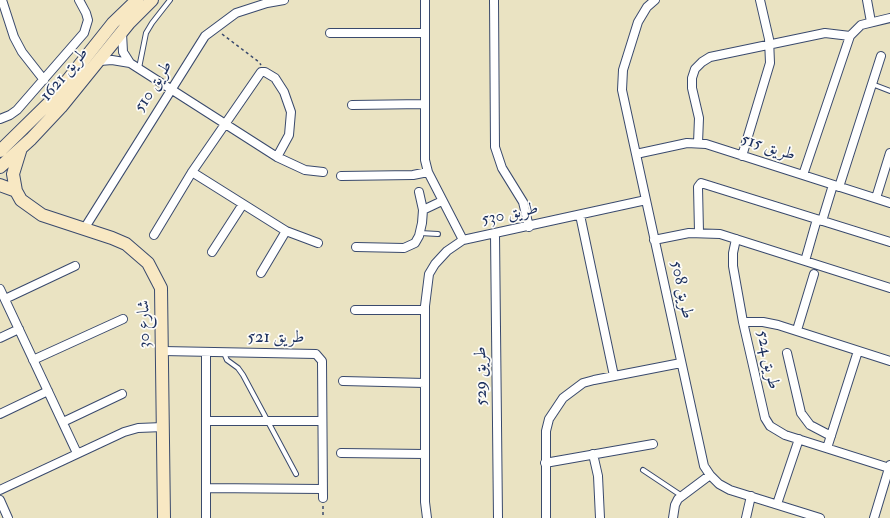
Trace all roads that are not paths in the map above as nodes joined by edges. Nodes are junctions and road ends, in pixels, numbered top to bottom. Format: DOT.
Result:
graph roads {
  1 [pos="2,0"];
  2 [pos="79,0"];
  3 [pos="137,0"];
  4 [pos="152,0"];
  5 [pos="170,0"];
  6 [pos="284,0"];
  7 [pos="425,0"];
  8 [pos="494,0"];
  9 [pos="655,0"];
  10 [pos="760,0"];
  11 [pos="867,0"];
  12 [pos="267,1"];
  13 [pos="890,18"];
  14 [pos="871,22"];
  15 [pos="122,33"];
  16 [pos="330,33"];
  17 [pos="425,33"];
  18 [pos="850,36"];
  19 [pos="770,45"];
  20 [pos="881,56"];
  21 [pos="100,61"];
  22 [pos="130,63"];
  23 [pos="139,68"];
  24 [pos="44,80"];
  25 [pos="872,84"];
  26 [pos="170,90"];
  27 [pos="890,91"];
  28 [pos="425,104"];
  29 [pos="352,105"];
  30 [pos="0,119"];
  31 [pos="225,123"];
  32 [pos="698,143"];
  33 [pos="22,148"];
  34 [pos="0,151"];
  35 [pos="890,152"];
  36 [pos="636,154"];
  37 [pos="277,156"];
  38 [pos="742,156"];
  39 [pos="0,167"];
  40 [pos="192,172"];
  41 [pos="323,172"];
  42 [pos="428,172"];
  43 [pos="803,175"];
  44 [pos="341,176"];
  45 [pos="0,185"];
  46 [pos="836,186"];
  47 [pos="16,191"];
  48 [pos="419,192"];
  49 [pos="876,198"];
  50 [pos="646,200"];
  51 [pos="442,201"];
  52 [pos="890,203"];
  53 [pos="243,204"];
  54 [pos="423,210"];
  55 [pos="580,215"];
  56 [pos="820,220"];
  57 [pos="529,227"];
  58 [pos="84,229"];
  59 [pos="286,231"];
  60 [pos="699,232"];
  61 [pos="420,233"];
  62 [pos="438,234"];
  63 [pos="495,234"];
  64 [pos="154,235"];
  65 [pos="736,239"];
  66 [pos="463,240"];
  67 [pos="654,240"];
  68 [pos="890,242"];
  69 [pos="318,243"];
  70 [pos="356,247"];
  71 [pos="212,252"];
  72 [pos="805,261"];
  73 [pos="75,266"];
  74 [pos="261,273"];
  75 [pos="814,274"];
  76 [pos="890,288"];
  77 [pos="0,289"];
  78 [pos="5,299"];
  79 [pos="355,310"];
  80 [pos="425,310"];
  81 [pos="123,319"];
  82 [pos="743,322"];
  83 [pos="19,329"];
  84 [pos="797,330"];
  85 [pos="0,338"];
  86 [pos="163,351"];
  87 [pos="858,351"];
  88 [pos="206,353"];
  89 [pos="224,353"];
  90 [pos="787,353"];
  91 [pos="33,360"];
  92 [pos="890,361"];
  93 [pos="681,363"];
  94 [pos="614,376"];
  95 [pos="343,381"];
  96 [pos="425,383"];
  97 [pos="48,391"];
  98 [pos="122,394"];
  99 [pos="0,414"];
  100 [pos="268,420"];
  101 [pos="322,420"];
  102 [pos="206,421"];
  103 [pos="63,422"];
  104 [pos="163,427"];
  105 [pos="830,436"];
  106 [pos="799,439"];
  107 [pos="653,444"];
  108 [pos="827,448"];
  109 [pos="77,453"];
  110 [pos="341,453"];
  111 [pos="425,454"];
  112 [pos="593,454"];
  113 [pos="545,463"];
  114 [pos="890,466"];
  115 [pos="643,470"];
  116 [pos="296,474"];
  117 [pos="710,475"];
  118 [pos="206,488"];
  119 [pos="0,490"];
  120 [pos="886,491"];
  121 [pos="682,496"];
  122 [pos="751,496"];
  123 [pos="0,500"];
  124 [pos="777,504"];
  125 [pos="8,518"];
  126 [pos="164,518"];
  127 [pos="206,518"];
  128 [pos="427,518"];
  129 [pos="498,518"];
  130 [pos="546,518"];
  131 [pos="600,518"];
  132 [pos="673,518"];
  133 [pos="746,518"];
  134 [pos="818,518"];
  135 [pos="874,518"];
  1 -- 24 [label="street, طريق 1621"];
  2 -- 24 [label="street, طريق 1621"];
  3 -- 34 [label="street, طريق 1621"];
  4 -- 15 [label="street, طريق 1621"];
  5 -- 23 [label="lane"];
  6 -- 12 [label="street, طريق 510"];
  7 -- 17 [label="street"];
  8 -- 57 [label="street"];
  9 -- 36 [label="street, طريق 508"];
  10 -- 19 [label="street"];
  11 -- 14 [label="street"];
  12 -- 26 [label="street, طريق 510"];
  13 -- 14 [label="street"];
  14 -- 18 [label="street"];
  15 -- 21 [label="street, طريق 1621"];
  15 -- 22 [label="street"];
  16 -- 17 [label="street"];
  17 -- 28 [label="street"];
  18 -- 19 [label="street"];
  18 -- 43 [label="street"];
  19 -- 32 [label="street"];
  19 -- 38 [label="street"];
  20 -- 25 [label="street"];
  21 -- 22 [label="street"];
  21 -- 33 [label="street, طريق 1621"];
  22 -- 23 [label="street"];
  23 -- 26 [label="street"];
  24 -- 30 [label="street, طريق 1621"];
  25 -- 27 [label="lane"];
  25 -- 46 [label="street"];
  26 -- 31 [label="street"];
  26 -- 58 [label="street, طريق 510"];
  28 -- 29 [label="street"];
  28 -- 42 [label="street"];
  31 -- 37 [label="street"];
  31 -- 37 [label="street"];
  31 -- 40 [label="street"];
  32 -- 36 [label="street, طريق 515"];
  32 -- 38 [label="street, طريق 515"];
  33 -- 39 [label="street, طريق 1621"];
  33 -- 47 [label="street"];
  35 -- 49 [label="street"];
  36 -- 50 [label="street, طريق 508"];
  37 -- 41 [label="street"];
  38 -- 43 [label="street, طريق 515"];
  40 -- 53 [label="street"];
  40 -- 64 [label="street"];
  42 -- 44 [label="street"];
  42 -- 51 [label="street"];
  43 -- 46 [label="street, طريق 515"];
  45 -- 47 [label="street, شارع 30"];
  46 -- 49 [label="street, طريق 515"];
  46 -- 56 [label="street"];
  47 -- 58 [label="street, شارع 30"];
  48 -- 54 [label="street"];
  49 -- 52 [label="street, طريق 515"];
  50 -- 55 [label="street, طريق 530"];
  50 -- 67 [label="street, طريق 508"];
  51 -- 54 [label="street"];
  51 -- 66 [label="street"];
  53 -- 59 [label="street"];
  53 -- 71 [label="street"];
  54 -- 61 [label="street"];
  55 -- 57 [label="street, طريق 530"];
  55 -- 94 [label="street"];
  56 -- 60 [label="street"];
  56 -- 68 [label="street"];
  56 -- 72 [label="street"];
  57 -- 63 [label="street, طريق 530"];
  58 -- 86 [label="street, شارع 30"];
  59 -- 69 [label="street"];
  59 -- 74 [label="street"];
  60 -- 65 [label="street"];
  60 -- 67 [label="street"];
  61 -- 62 [label="lane"];
  61 -- 70 [label="street"];
  63 -- 66 [label="street, طريق 530"];
  63 -- 129 [label="street, طريق 529"];
  65 -- 72 [label="street"];
  65 -- 82 [label="street, طريق 524"];
  66 -- 80 [label="street, طريق 530"];
  67 -- 93 [label="street, طريق 508"];
  72 -- 76 [label="street"];
  73 -- 78 [label="street"];
  75 -- 84 [label="street"];
  77 -- 78 [label="street"];
  78 -- 83 [label="street"];
  79 -- 80 [label="street"];
  80 -- 96 [label="street, طريق 530"];
  81 -- 91 [label="street"];
  82 -- 84 [label="street"];
  82 -- 106 [label="street, طريق 524"];
  83 -- 85 [label="street"];
  83 -- 91 [label="street"];
  84 -- 87 [label="street"];
  86 -- 88 [label="street, طريق 521"];
  86 -- 104 [label="street, شارع 30"];
  87 -- 92 [label="street"];
  87 -- 105 [label="street"];
  88 -- 89 [label="street, طريق 521"];
  88 -- 102 [label="street"];
  89 -- 100 [label="lane"];
  89 -- 101 [label="street, طريق 521"];
  90 -- 105 [label="street"];
  91 -- 97 [label="street"];
  93 -- 94 [label="street"];
  93 -- 117 [label="street, طريق 508"];
  94 -- 113 [label="street"];
  95 -- 96 [label="street"];
  96 -- 111 [label="street, طريق 530"];
  97 -- 99 [label="street"];
  97 -- 103 [label="street"];
  98 -- 103 [label="street"];
  100 -- 101 [label="street"];
  100 -- 102 [label="street"];
  100 -- 116 [label="lane"];
  101 -- 118 [label="street, طريق 521"];
  102 -- 118 [label="street"];
  103 -- 109 [label="street"];
  104 -- 109 [label="street"];
  104 -- 126 [label="street, شارع 30"];
  105 -- 108 [label="street"];
  106 -- 108 [label="street, طريق 524"];
  106 -- 124 [label="street"];
  107 -- 112 [label="street"];
  108 -- 114 [label="street, طريق 524"];
  109 -- 119 [label="street"];
  110 -- 111 [label="street"];
  111 -- 128 [label="street, طريق 530"];
  112 -- 113 [label="street"];
  112 -- 131 [label="street"];
  113 -- 130 [label="street"];
  114 -- 120 [label="street"];
  115 -- 121 [label="lane"];
  117 -- 121 [label="street"];
  117 -- 122 [label="street, طريق 508"];
  118 -- 127 [label="street"];
  120 -- 135 [label="street"];
  121 -- 132 [label="street"];
  122 -- 124 [label="street, طريق 508"];
  122 -- 133 [label="street"];
  123 -- 125 [label="street"];
  124 -- 134 [label="street, طريق 508"];
}
